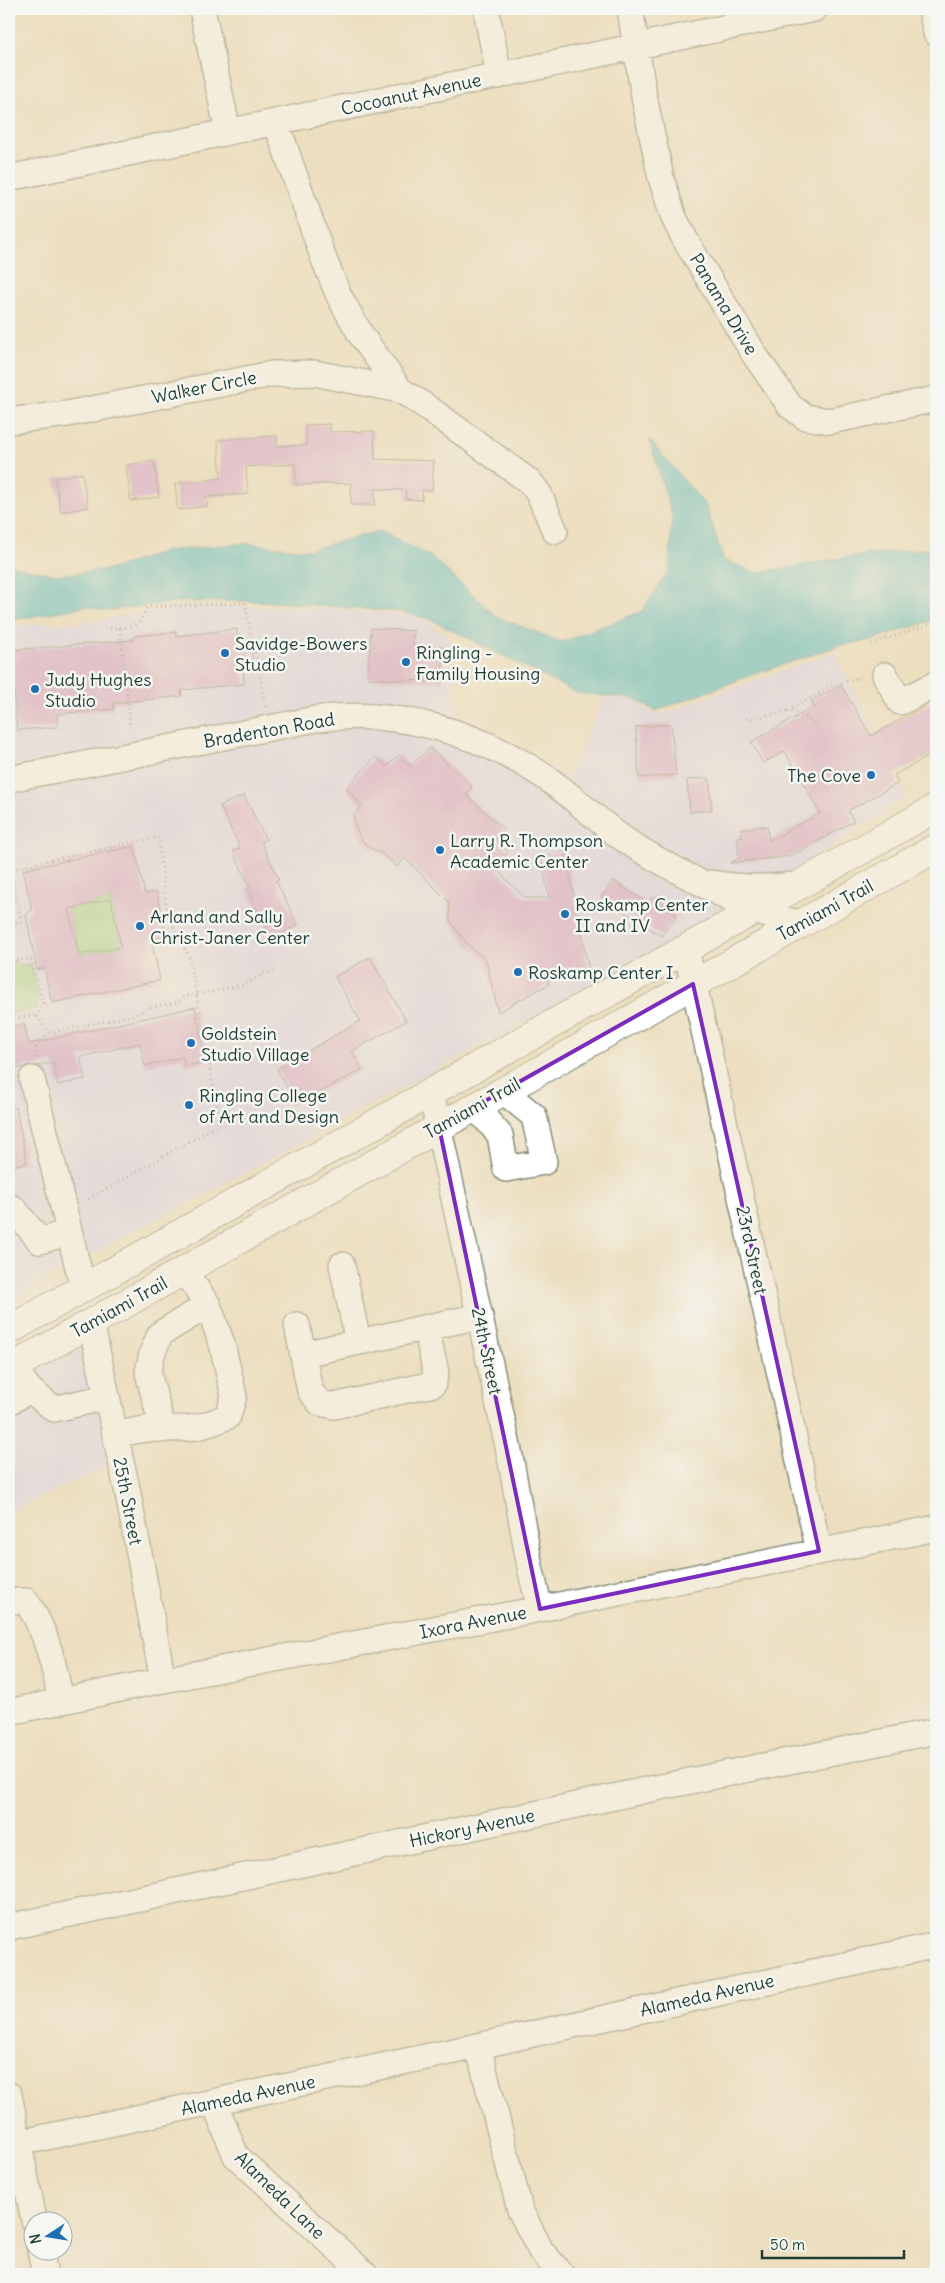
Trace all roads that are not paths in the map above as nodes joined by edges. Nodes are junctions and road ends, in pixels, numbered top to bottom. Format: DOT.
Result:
graph roads {
  1 [pos="202,9"];
  2 [pos="486,9"];
  3 [pos="630,9"];
  4 [pos="814,9"];
  5 [pos="931,9"];
  6 [pos="936,34"];
  7 [pos="636,46"];
  8 [pos="499,76"];
  9 [pos="276,122"];
  10 [pos="228,132"];
  11 [pos="9,178"];
  12 [pos="400,390"];
  13 [pos="936,399"];
  14 [pos="9,421"];
  15 [pos="555,532"];
  16 [pos="885,675"];
  17 [pos="936,684"];
  18 [pos="9,779"];
  19 [pos="936,809"];
  20 [pos="936,848"];
  21 [pos="697,881"];
  22 [pos="802,884"];
  23 [pos="754,912"];
  24 [pos="802,923"];
  25 [pos="686,949"];
  26 [pos="693,984"];
  27 [pos="32,1079"];
  28 [pos="503,1091"];
  29 [pos="431,1092"];
  30 [pos="475,1107"];
  31 [pos="534,1116"];
  32 [pos="439,1127"];
  33 [pos="500,1134"];
  34 [pos="9,1210"];
  35 [pos="70,1232"];
  36 [pos="141,1256"];
  37 [pos="342,1265"];
  38 [pos="184,1271"];
  39 [pos="84,1288"];
  40 [pos="212,1313"];
  41 [pos="480,1316"];
  42 [pos="91,1323"];
  43 [pos="297,1325"];
  44 [pos="426,1328"];
  45 [pos="9,1330"];
  46 [pos="358,1342"];
  47 [pos="303,1354"];
  48 [pos="17,1365"];
  49 [pos="19,1396"];
  50 [pos="107,1397"];
  51 [pos="170,1430"];
  52 [pos="115,1435"];
  53 [pos="936,1528"];
  54 [pos="819,1550"];
  55 [pos="9,1601"];
  56 [pos="540,1610"];
  57 [pos="163,1680"];
  58 [pos="61,1701"];
  59 [pos="9,1712"];
  60 [pos="936,1731"];
  61 [pos="9,1927"];
  62 [pos="936,1945"];
  63 [pos="478,2046"];
  64 [pos="9,2095"];
  65 [pos="214,2102"];
  66 [pos="18,2142"];
  67 [pos="32,2210"];
  68 [pos="42,2260"];
  69 [pos="45,2274"];
  70 [pos="366,2274"];
  71 [pos="562,2274"];
  1 -- 10 [label="street"];
  2 -- 8 [label="street"];
  3 -- 7 [label="street, Panama Drive"];
  4 -- 7 [label="street, Cocoanut Avenue"];
  5 -- 6 [label="street"];
  7 -- 8 [label="street, Cocoanut Avenue"];
  7 -- 13 [label="street, Panama Drive"];
  8 -- 9 [label="street, Cocoanut Avenue"];
  9 -- 10 [label="street, Cocoanut Avenue"];
  9 -- 12 [label="street, Walker Circle"];
  10 -- 11 [label="street, Cocoanut Avenue"];
  12 -- 14 [label="street, Walker Circle"];
  12 -- 15 [label="street, Walker Circle"];
  16 -- 17 [label="street"];
  18 -- 21 [label="street, Bradenton Road"];
  19 -- 22 [label="main road, Tamiami Trail"];
  20 -- 24 [label="main road, Tamiami Trail"];
  21 -- 22 [label="street, Bradenton Road"];
  21 -- 23 [label="street, Bradenton Road"];
  22 -- 23 [label="main road, Tamiami Trail"];
  23 -- 24 [label="street, Bradenton Road"];
  23 -- 25 [label="main road, Tamiami Trail"];
  24 -- 26 [label="main road, Tamiami Trail"];
  25 -- 26 [label="street, 23rd Street"];
  25 -- 29 [label="main road, Tamiami Trail"];
  26 -- 28 [label="main road, Tamiami Trail"];
  26 -- 54 [label="street, 23rd Street"];
  27 -- 35 [label="street"];
  28 -- 30 [label="main road, Tamiami Trail"];
  28 -- 31 [label="street"];
  29 -- 32 [label="street, 24th Street"];
  29 -- 36 [label="main road, Tamiami Trail"];
  30 -- 32 [label="main road, Tamiami Trail"];
  30 -- 33 [label="street"];
  31 -- 33 [label="street"];
  31 -- 33 [label="street"];
  32 -- 38 [label="main road, Tamiami Trail"];
  32 -- 41 [label="street, 24th Street"];
  34 -- 35 [label="street"];
  35 -- 39 [label="street"];
  36 -- 39 [label="main road, Tamiami Trail"];
  36 -- 42 [label="main road"];
  37 -- 46 [label="street"];
  38 -- 40 [label="street"];
  38 -- 42 [label="main road, Tamiami Trail"];
  39 -- 45 [label="main road, Tamiami Trail"];
  39 -- 48 [label="main road"];
  40 -- 51 [label="street"];
  40 -- 51 [label="street"];
  41 -- 44 [label="street"];
  41 -- 56 [label="street, 24th Street"];
  42 -- 48 [label="main road, Tamiami Trail"];
  42 -- 50 [label="street, 25th Street"];
  43 -- 47 [label="street"];
  44 -- 46 [label="street"];
  44 -- 47 [label="street"];
  46 -- 47 [label="street"];
  48 -- 49 [label="street"];
  49 -- 50 [label="street"];
  50 -- 52 [label="street, 25th Street"];
  51 -- 52 [label="street"];
  52 -- 57 [label="street, 25th Street"];
  53 -- 54 [label="street, Ixora Avenue"];
  54 -- 56 [label="street, Ixora Avenue"];
  55 -- 58 [label="street"];
  56 -- 57 [label="street, Ixora Avenue"];
  57 -- 58 [label="street, Ixora Avenue"];
  58 -- 59 [label="street, Ixora Avenue"];
  60 -- 61 [label="street, Hickory Avenue"];
  62 -- 63 [label="street, Alameda Avenue"];
  63 -- 65 [label="street, Alameda Avenue"];
  63 -- 71 [label="street"];
  64 -- 66 [label="street"];
  65 -- 66 [label="street, Alameda Avenue"];
  65 -- 70 [label="street, Alameda Lane"];
  66 -- 67 [label="street"];
  68 -- 69 [label="street"];
}
